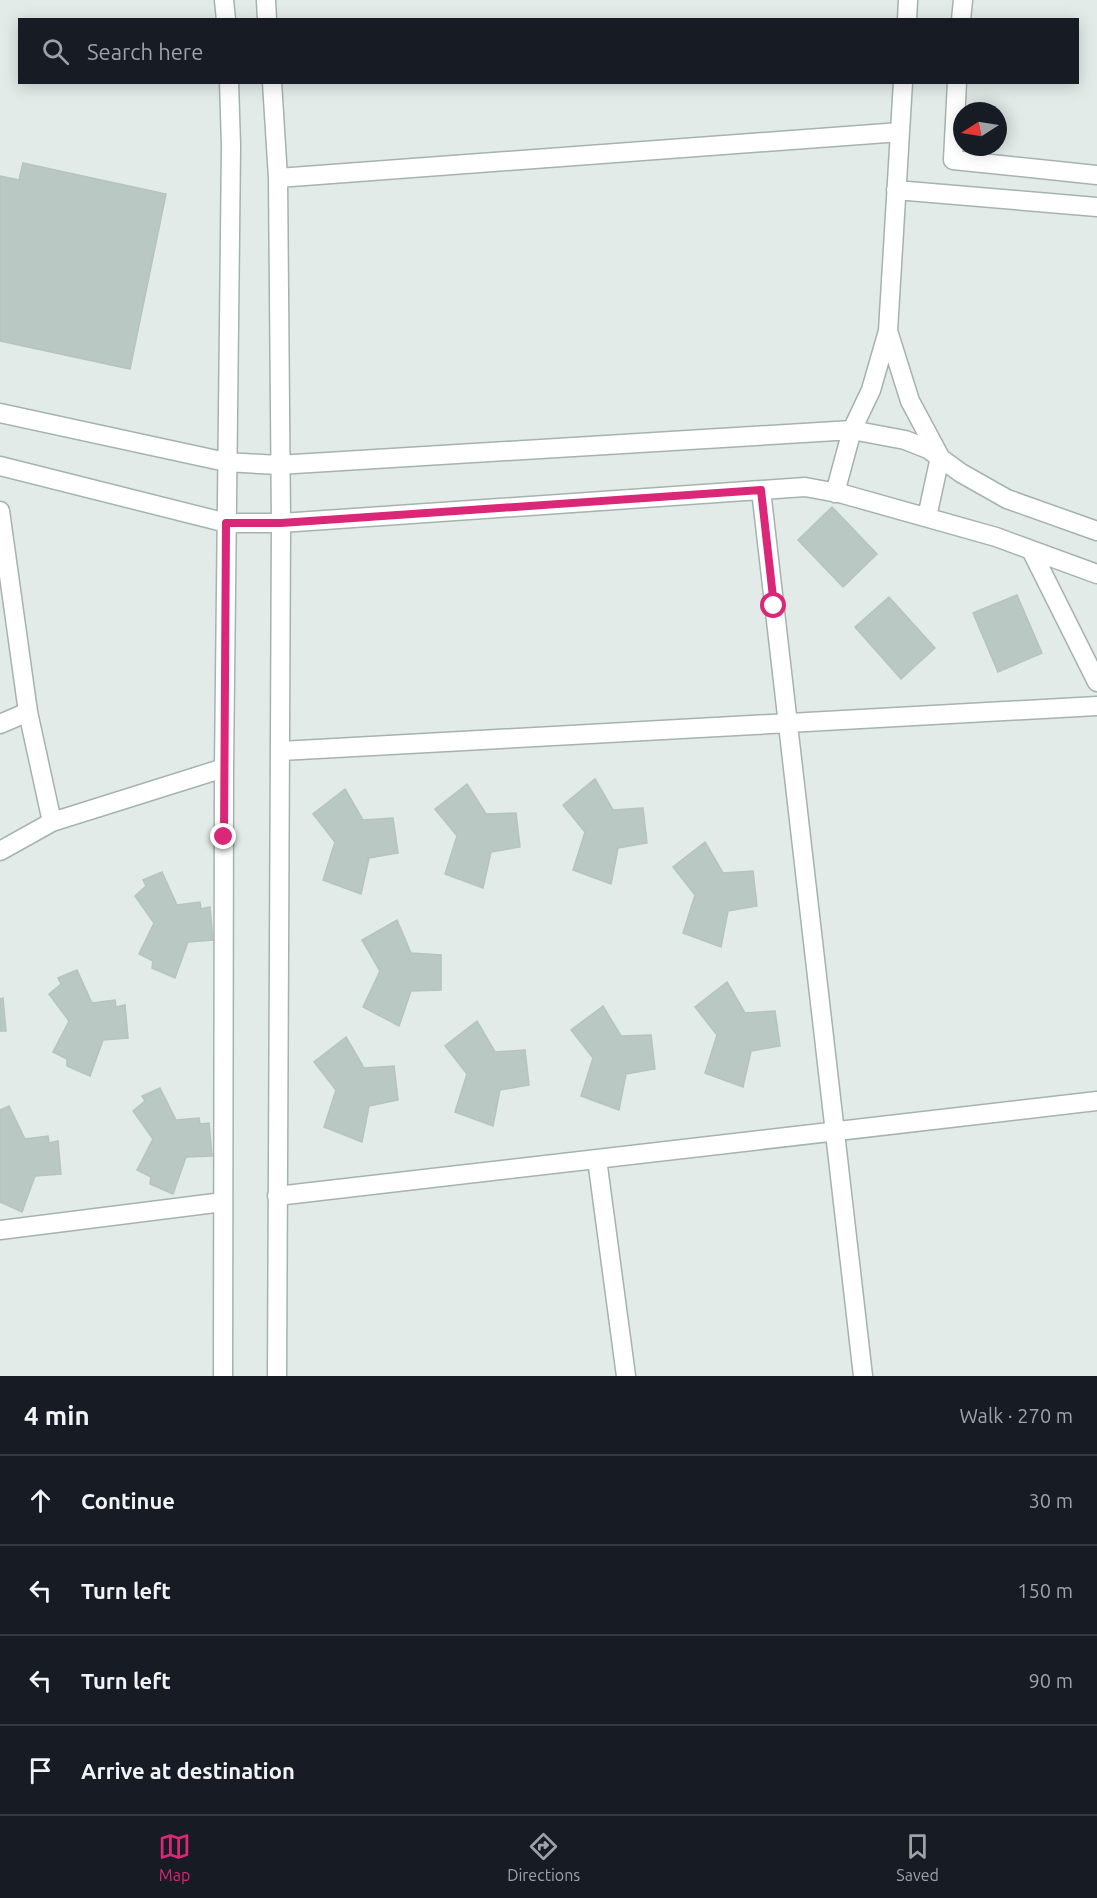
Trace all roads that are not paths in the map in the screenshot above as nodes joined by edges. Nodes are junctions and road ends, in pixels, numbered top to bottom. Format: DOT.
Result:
graph roads {
  1 [pos="224,0"];
  2 [pos="266,0"];
  3 [pos="908,0"];
  4 [pos="963,0"];
  5 [pos="226,18"];
  6 [pos="267,18"];
  7 [pos="907,18"];
  8 [pos="961,18"];
  9 [pos="230,84"];
  10 [pos="272,84"];
  11 [pos="903,84"];
  12 [pos="957,84"];
  13 [pos="900,132"];
  14 [pos="1097,175"];
  15 [pos="278,178"];
  16 [pos="896,190"];
  17 [pos="1097,207"];
  18 [pos="888,332"];
  19 [pos="0,413"];
  20 [pos="852,430"];
  21 [pos="940,457"];
  22 [pos="226,462"];
  23 [pos="278,465"];
  24 [pos="0,466"];
  25 [pos="761,490"];
  26 [pos="835,493"];
  27 [pos="0,511"];
  28 [pos="927,517"];
  29 [pos="226,523"];
  30 [pos="281,523"];
  31 [pos="1097,531"];
  32 [pos="1031,550"];
  33 [pos="4,567"];
  34 [pos="1097,574"];
  35 [pos="1097,682"];
  36 [pos="1097,706"];
  37 [pos="28,712"];
  38 [pos="787,723"];
  39 [pos="0,724"];
  40 [pos="281,751"];
  41 [pos="224,768"];
  42 [pos="52,822"];
  43 [pos="0,851"];
  44 [pos="1097,1101"];
  45 [pos="835,1131"];
  46 [pos="597,1159"];
  47 [pos="277,1196"];
  48 [pos="223,1202"];
  49 [pos="0,1230"];
  50 [pos="223,1376"];
  51 [pos="277,1376"];
  52 [pos="626,1376"];
  53 [pos="862,1376"];
  1 -- 5 [label="street"];
  2 -- 6 [label="street"];
  3 -- 7 [label="street"];
  4 -- 8 [label="street"];
  9 -- 22 [label="street"];
  10 -- 15 [label="street"];
  11 -- 13 [label="street"];
  12 -- 14 [label="street"];
  13 -- 15 [label="street"];
  13 -- 16 [label="street"];
  15 -- 23 [label="street"];
  16 -- 17 [label="street"];
  16 -- 18 [label="street"];
  18 -- 20 [label="street"];
  18 -- 21 [label="street"];
  19 -- 22 [label="street"];
  20 -- 21 [label="street"];
  20 -- 23 [label="street"];
  20 -- 26 [label="street"];
  21 -- 28 [label="street"];
  21 -- 31 [label="street"];
  22 -- 23 [label="street"];
  22 -- 29 [label="street"];
  23 -- 30 [label="street"];
  24 -- 29 [label="street"];
  25 -- 26 [label="street"];
  25 -- 30 [label="street"];
  25 -- 38 [label="street"];
  26 -- 28 [label="street"];
  27 -- 33 [label="street"];
  28 -- 32 [label="street"];
  29 -- 30 [label="street"];
  29 -- 41 [label="street"];
  30 -- 40 [label="street"];
  32 -- 34 [label="street"];
  32 -- 35 [label="street"];
  33 -- 37 [label="street"];
  36 -- 38 [label="street"];
  37 -- 39 [label="street"];
  37 -- 42 [label="street"];
  38 -- 40 [label="street"];
  38 -- 45 [label="street"];
  40 -- 47 [label="street"];
  41 -- 42 [label="street"];
  41 -- 48 [label="street"];
  42 -- 43 [label="street"];
  44 -- 45 [label="street"];
  45 -- 46 [label="street"];
  45 -- 53 [label="street"];
  46 -- 47 [label="street"];
  46 -- 52 [label="street"];
  47 -- 51 [label="street"];
  48 -- 49 [label="street"];
  48 -- 50 [label="street"];
}
